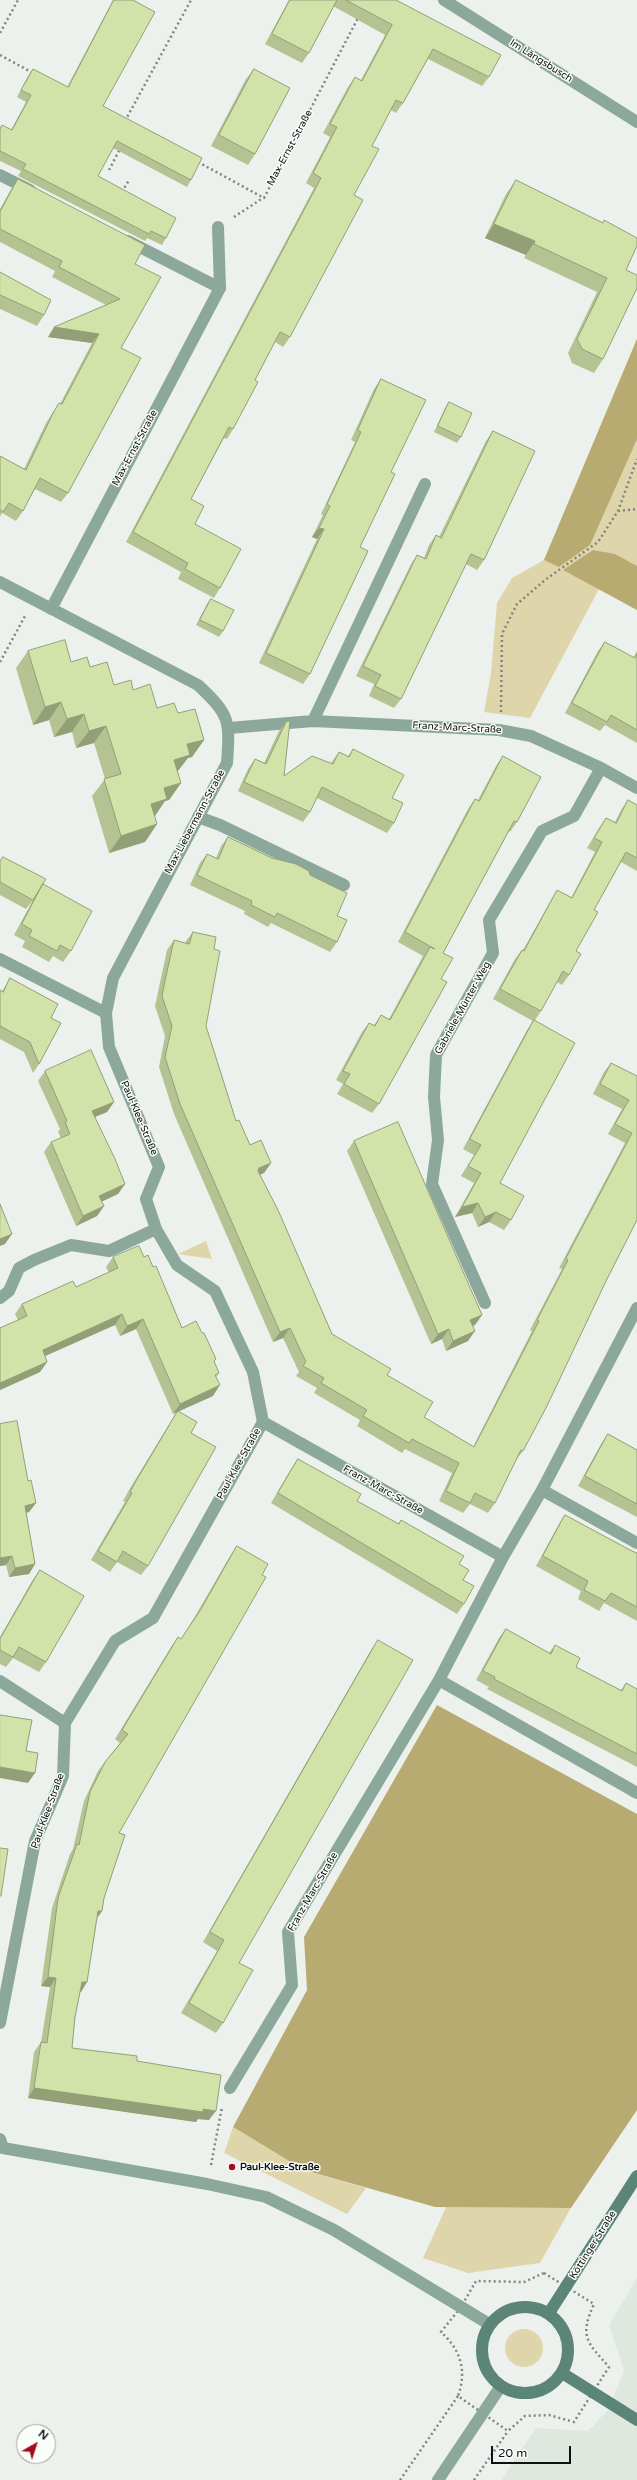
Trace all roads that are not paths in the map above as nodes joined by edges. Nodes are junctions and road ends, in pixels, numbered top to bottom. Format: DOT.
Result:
graph roads {
  1 [pos="444,0"];
  2 [pos="637,122"];
  3 [pos="0,174"];
  4 [pos="42,196"];
  5 [pos="218,227"];
  6 [pos="118,236"];
  7 [pos="220,288"];
  8 [pos="425,484"];
  9 [pos="0,582"];
  10 [pos="51,609"];
  11 [pos="312,721"];
  12 [pos="229,728"];
  13 [pos="601,768"];
  14 [pos="637,788"];
  15 [pos="198,818"];
  16 [pos="344,885"];
  17 [pos="0,960"];
  18 [pos="106,1013"];
  19 [pos="156,1229"];
  20 [pos="0,1298"];
  21 [pos="485,1303"];
  22 [pos="637,1308"];
  23 [pos="263,1422"];
  24 [pos="542,1490"];
  25 [pos="637,1543"];
  26 [pos="503,1557"];
  27 [pos="439,1680"];
  28 [pos="0,1681"];
  29 [pos="65,1723"];
  30 [pos="637,1793"];
  31 [pos="0,2023"];
  32 [pos="230,2088"];
  33 [pos="1,2145"];
  34 [pos="637,2176"];
  35 [pos="549,2313"];
  36 [pos="489,2324"];
  37 [pos="562,2373"];
  38 [pos="501,2386"];
  39 [pos="637,2420"];
  40 [pos="438,2480"];
  1 -- 2 [label="street, Im Längsbusch"];
  3 -- 4 [label="street"];
  5 -- 7 [label="street, Max-Ernst-Straße"];
  6 -- 7 [label="street"];
  7 -- 10 [label="street, Max-Ernst-Straße"];
  8 -- 11 [label="street"];
  9 -- 10 [label="street, Max-Liebermann-Straße"];
  10 -- 12 [label="street, Max-Liebermann-Straße"];
  11 -- 12 [label="street, Franz-Marc-Straße"];
  11 -- 13 [label="street, Franz-Marc-Straße"];
  12 -- 15 [label="street, Max-Liebermann-Straße"];
  13 -- 14 [label="street, Franz-Marc-Straße"];
  13 -- 21 [label="street, Gabriele-Münter-Weg"];
  15 -- 16 [label="street"];
  15 -- 18 [label="street, Max-Liebermann-Straße"];
  17 -- 18 [label="street"];
  18 -- 19 [label="street, Paul-Klee-Straße"];
  19 -- 20 [label="street"];
  19 -- 23 [label="street, Paul-Klee-Straße"];
  22 -- 24 [label="street, Franz-Marc-Straße"];
  23 -- 26 [label="street, Franz-Marc-Straße"];
  23 -- 29 [label="street, Paul-Klee-Straße"];
  24 -- 25 [label="street"];
  24 -- 26 [label="street, Franz-Marc-Straße"];
  26 -- 27 [label="street, Franz-Marc-Straße"];
  27 -- 30 [label="street"];
  27 -- 32 [label="street, Franz-Marc-Straße"];
  28 -- 29 [label="street"];
  29 -- 31 [label="street, Paul-Klee-Straße"];
  33 -- 36 [label="street"];
  34 -- 35 [label="main road, Köttinger Straße"];
  35 -- 36 [label="main road"];
  35 -- 37 [label="main road"];
  36 -- 38 [label="main road"];
  37 -- 38 [label="main road"];
  37 -- 39 [label="main road"];
  38 -- 40 [label="street"];
}
